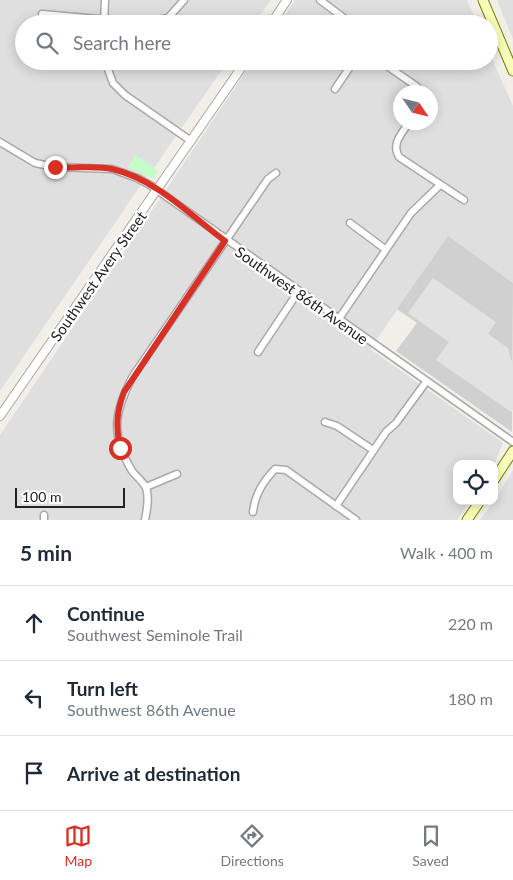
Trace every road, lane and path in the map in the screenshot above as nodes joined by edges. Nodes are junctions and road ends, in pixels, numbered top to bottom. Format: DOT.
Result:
graph roads {
  1 [pos="105,0"];
  2 [pos="184,0"];
  3 [pos="287,0"];
  4 [pos="320,0"];
  5 [pos="483,0"];
  6 [pos="42,14"];
  7 [pos="50,15"];
  8 [pos="104,15"];
  9 [pos="171,15"];
  10 [pos="277,15"];
  11 [pos="340,15"];
  12 [pos="489,15"];
  13 [pos="498,36"];
  14 [pos="108,70"];
  15 [pos="240,70"];
  16 [pos="348,70"];
  17 [pos="393,70"];
  18 [pos="513,71"];
  19 [pos="415,85"];
  20 [pos="335,89"];
  21 [pos="404,130"];
  22 [pos="191,141"];
  23 [pos="0,142"];
  24 [pos="276,173"];
  25 [pos="440,185"];
  26 [pos="158,190"];
  27 [pos="464,200"];
  28 [pos="350,223"];
  29 [pos="225,241"];
  30 [pos="385,249"];
  31 [pos="298,292"];
  32 [pos="338,320"];
  33 [pos="258,352"];
  34 [pos="426,382"];
  35 [pos="0,416"];
  36 [pos="325,422"];
  37 [pos="513,442"];
  38 [pos="373,450"];
  39 [pos="513,452"];
  40 [pos="177,474"];
  41 [pos="498,474"];
  42 [pos="146,487"];
  43 [pos="477,505"];
  44 [pos="336,506"];
  45 [pos="253,512"];
  46 [pos="145,520"];
  47 [pos="356,520"];
  48 [pos="467,520"];
  1 -- 8 [label="street"];
  2 -- 9 [label="street"];
  3 -- 10 [label="street"];
  4 -- 11 [label="street"];
  5 -- 12 [label="main road"];
  6 -- 7 [label="street"];
  13 -- 18 [label="main road"];
  14 -- 22 [label="street"];
  15 -- 22 [label="street, Southwest Avery Street"];
  16 -- 20 [label="street"];
  17 -- 19 [label="street"];
  21 -- 25 [label="street"];
  22 -- 26 [label="street, Southwest Avery Street"];
  23 -- 26 [label="street, Southwest 86th Avenue"];
  24 -- 29 [label="street"];
  25 -- 27 [label="street"];
  25 -- 30 [label="street"];
  26 -- 29 [label="street, Southwest 86th Avenue"];
  26 -- 35 [label="street, Southwest Avery Street"];
  28 -- 30 [label="street"];
  29 -- 31 [label="street, Southwest 86th Avenue"];
  29 -- 42 [label="street"];
  30 -- 32 [label="street"];
  31 -- 32 [label="street, Southwest 86th Avenue"];
  31 -- 33 [label="street"];
  32 -- 34 [label="street, Southwest 86th Avenue"];
  34 -- 37 [label="street, Southwest 86th Avenue"];
  34 -- 38 [label="street"];
  36 -- 38 [label="street"];
  38 -- 44 [label="street"];
  39 -- 41 [label="main road"];
  40 -- 42 [label="street"];
  42 -- 46 [label="street"];
  43 -- 48 [label="main road"];
  44 -- 45 [label="street"];
  44 -- 47 [label="street"];
}
